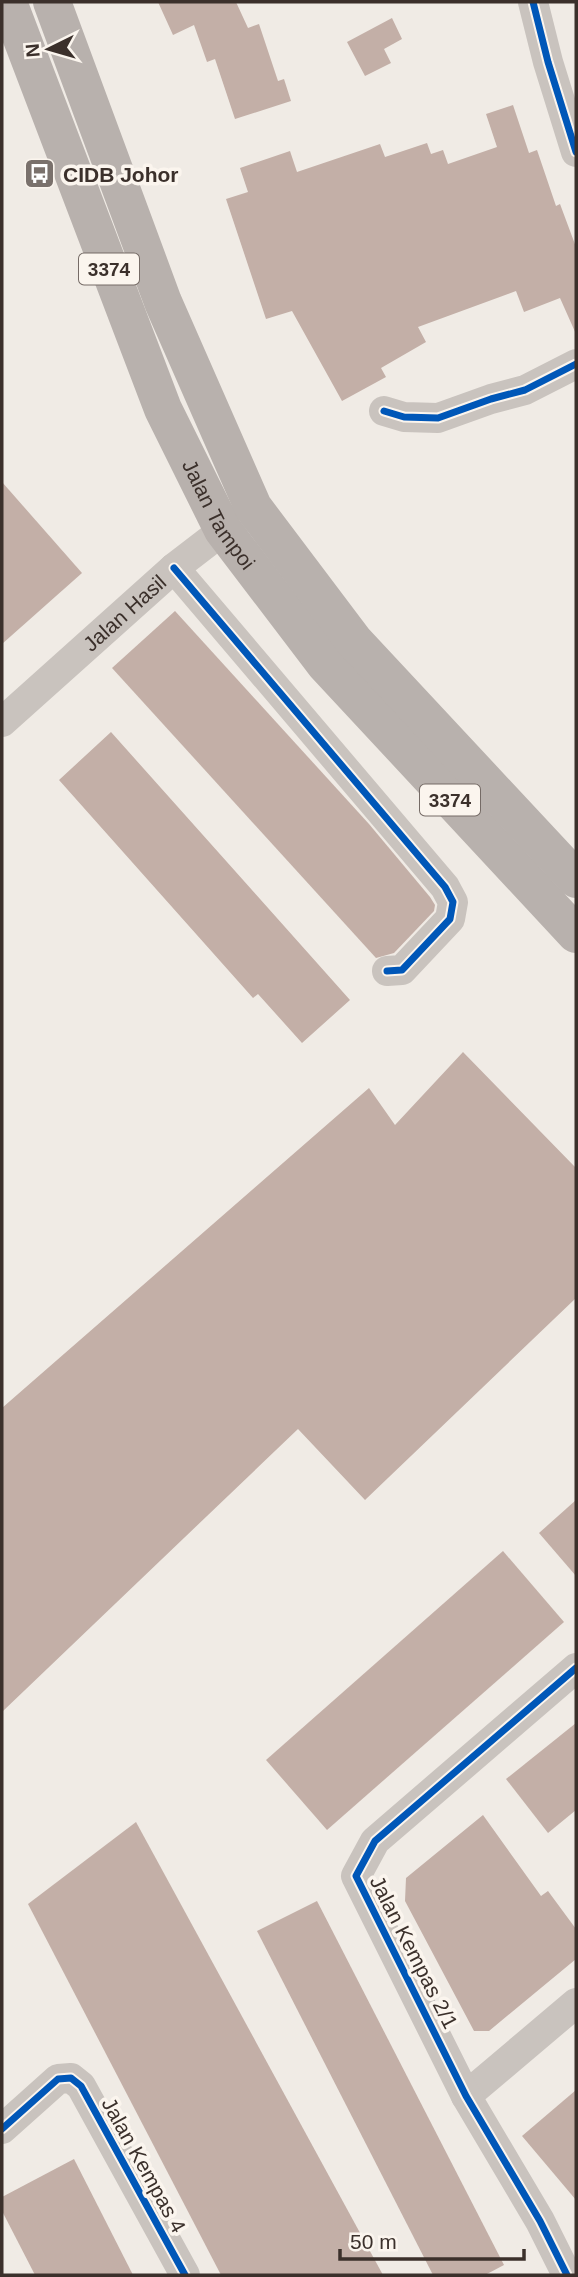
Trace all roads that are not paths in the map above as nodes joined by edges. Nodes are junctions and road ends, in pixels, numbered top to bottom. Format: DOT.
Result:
graph roads {
  1 [pos="8,2"];
  2 [pos="52,2"];
  3 [pos="533,2"];
  4 [pos="576,152"];
  5 [pos="576,364"];
  6 [pos="384,411"];
  7 [pos="253,507"];
  8 [pos="223,530"];
  9 [pos="174,568"];
  10 [pos="2,722"];
  11 [pos="576,879"];
  12 [pos="576,934"];
  13 [pos="387,971"];
  14 [pos="576,1668"];
  15 [pos="576,2003"];
  16 [pos="466,2096"];
  17 [pos="2,2129"];
  18 [pos="185,2275"];
  19 [pos="567,2275"];
  1 -- 8 [label="main road, Jalan Tampoi / 3374"];
  2 -- 7 [label="main road, Jalan Tampoi / 3374"];
  3 -- 4 [label="street"];
  5 -- 6 [label="street"];
  7 -- 8 [label="street, Jalan Hasil"];
  7 -- 11 [label="main road, Jalan Tampoi / 3374"];
  8 -- 9 [label="street, Jalan Hasil"];
  8 -- 12 [label="main road, Jalan Tampoi / 3374"];
  9 -- 10 [label="street, Jalan Hasil"];
  9 -- 13 [label="street"];
  14 -- 16 [label="street, Jalan Kempas 2/1"];
  15 -- 16 [label="street"];
  16 -- 19 [label="street, Jalan Kempas 2/1"];
  17 -- 18 [label="street, Jalan Kempas 4"];
}
